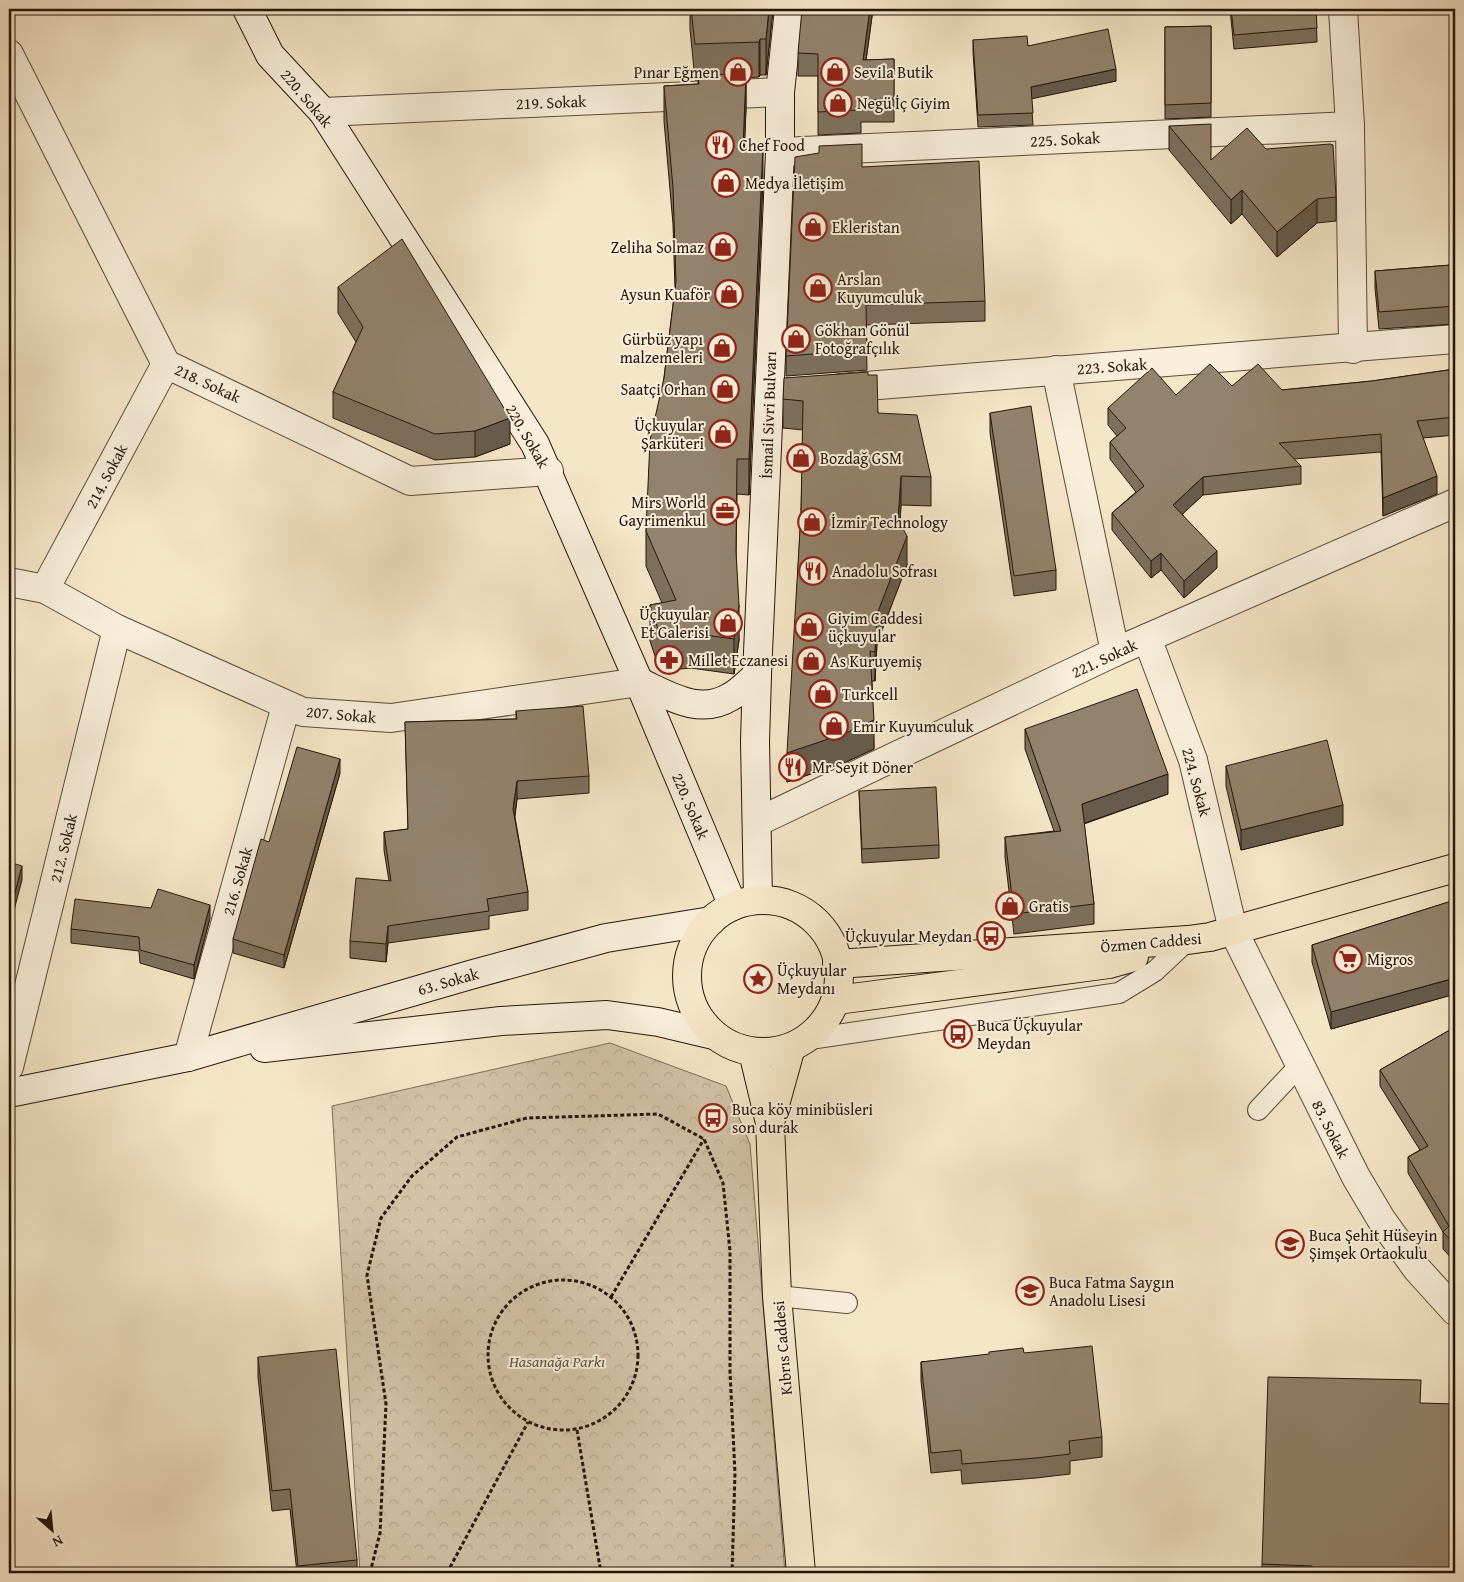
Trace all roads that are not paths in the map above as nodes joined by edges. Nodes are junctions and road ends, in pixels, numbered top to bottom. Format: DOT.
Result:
graph roads {
  1 [pos="247,9"];
  2 [pos="789,9"];
  3 [pos="1343,9"];
  4 [pos="9,54"];
  5 [pos="780,92"];
  6 [pos="322,112"];
  7 [pos="1350,126"];
  8 [pos="780,152"];
  9 [pos="1455,339"];
  10 [pos="1354,349"];
  11 [pos="166,364"];
  12 [pos="1056,370"];
  13 [pos="768,393"];
  14 [pos="549,471"];
  15 [pos="1455,503"];
  16 [pos="9,582"];
  17 [pos="45,589"];
  18 [pos="118,628"];
  19 [pos="1147,638"];
  20 [pos="1115,652"];
  21 [pos="757,675"];
  22 [pos="639,682"];
  23 [pos="286,706"];
  24 [pos="757,822"];
  25 [pos="1455,868"];
  26 [pos="734,909"];
  27 [pos="1232,930"];
  28 [pos="1188,940"];
  29 [pos="837,964"];
  30 [pos="837,1000"];
  31 [pos="713,1035"];
  32 [pos="800,1043"];
  33 [pos="753,1052"];
  34 [pos="188,1057"];
  35 [pos="1299,1066"];
  36 [pos="9,1067"];
  37 [pos="9,1093"];
  38 [pos="1258,1110"];
  39 [pos="770,1123"];
  40 [pos="777,1296"];
  41 [pos="847,1303"];
  42 [pos="1455,1311"];
  43 [pos="801,1573"];
  1 -- 6 [label="street, 220. Sokak"];
  2 -- 5 [label="street, İsmail Sivri Bulvarı"];
  3 -- 7 [label="street"];
  4 -- 11 [label="street, 218. Sokak"];
  5 -- 6 [label="street, 219. Sokak"];
  5 -- 8 [label="street, İsmail Sivri Bulvarı"];
  6 -- 14 [label="street, 220. Sokak"];
  7 -- 8 [label="street, 225. Sokak"];
  7 -- 10 [label="street"];
  8 -- 13 [label="street, İsmail Sivri Bulvarı"];
  9 -- 10 [label="street, 223. Sokak"];
  10 -- 12 [label="street, 223. Sokak"];
  11 -- 14 [label="street, 218. Sokak"];
  11 -- 17 [label="street, 214. Sokak"];
  12 -- 13 [label="street, 223. Sokak"];
  12 -- 20 [label="street"];
  13 -- 21 [label="street, İsmail Sivri Bulvarı"];
  14 -- 22 [label="street, 220. Sokak"];
  15 -- 19 [label="street, 221. Sokak"];
  16 -- 17 [label="street, 207. Sokak"];
  17 -- 18 [label="street, 207. Sokak"];
  18 -- 23 [label="street, 207. Sokak"];
  18 -- 36 [label="street, 212. Sokak"];
  19 -- 20 [label="street, 221. Sokak"];
  19 -- 27 [label="street, 224. Sokak"];
  20 -- 24 [label="street, 221. Sokak"];
  21 -- 22 [label="street"];
  21 -- 24 [label="street, İsmail Sivri Bulvarı"];
  22 -- 23 [label="street, 207. Sokak"];
  22 -- 26 [label="street, 220. Sokak"];
  23 -- 34 [label="street, 216. Sokak"];
  24 -- 26 [label="street, İsmail Sivri Bulvarı"];
  25 -- 27 [label="main road, Özmen Caddesi"];
  26 -- 29 [label="main road"];
  26 -- 31 [label="main road"];
  26 -- 34 [label="street, 63. Sokak"];
  27 -- 28 [label="main road, Özmen Caddesi"];
  27 -- 35 [label="street, 83. Sokak"];
  28 -- 29 [label="main road, Özmen Caddesi"];
  28 -- 30 [label="main road"];
  28 -- 32 [label="lane"];
  29 -- 30 [label="main road"];
  30 -- 32 [label="main road"];
  31 -- 33 [label="main road"];
  31 -- 34 [label="street, 63. Sokak"];
  32 -- 33 [label="main road"];
  32 -- 39 [label="main road, Kıbrıs Caddesi"];
  33 -- 39 [label="main road, Kıbrıs Caddesi"];
  34 -- 37 [label="street, 63. Sokak"];
  35 -- 38 [label="lane"];
  35 -- 42 [label="street, 83. Sokak"];
  39 -- 40 [label="main road, Kıbrıs Caddesi"];
  40 -- 41 [label="lane"];
  40 -- 43 [label="main road, Kıbrıs Caddesi"];
}
